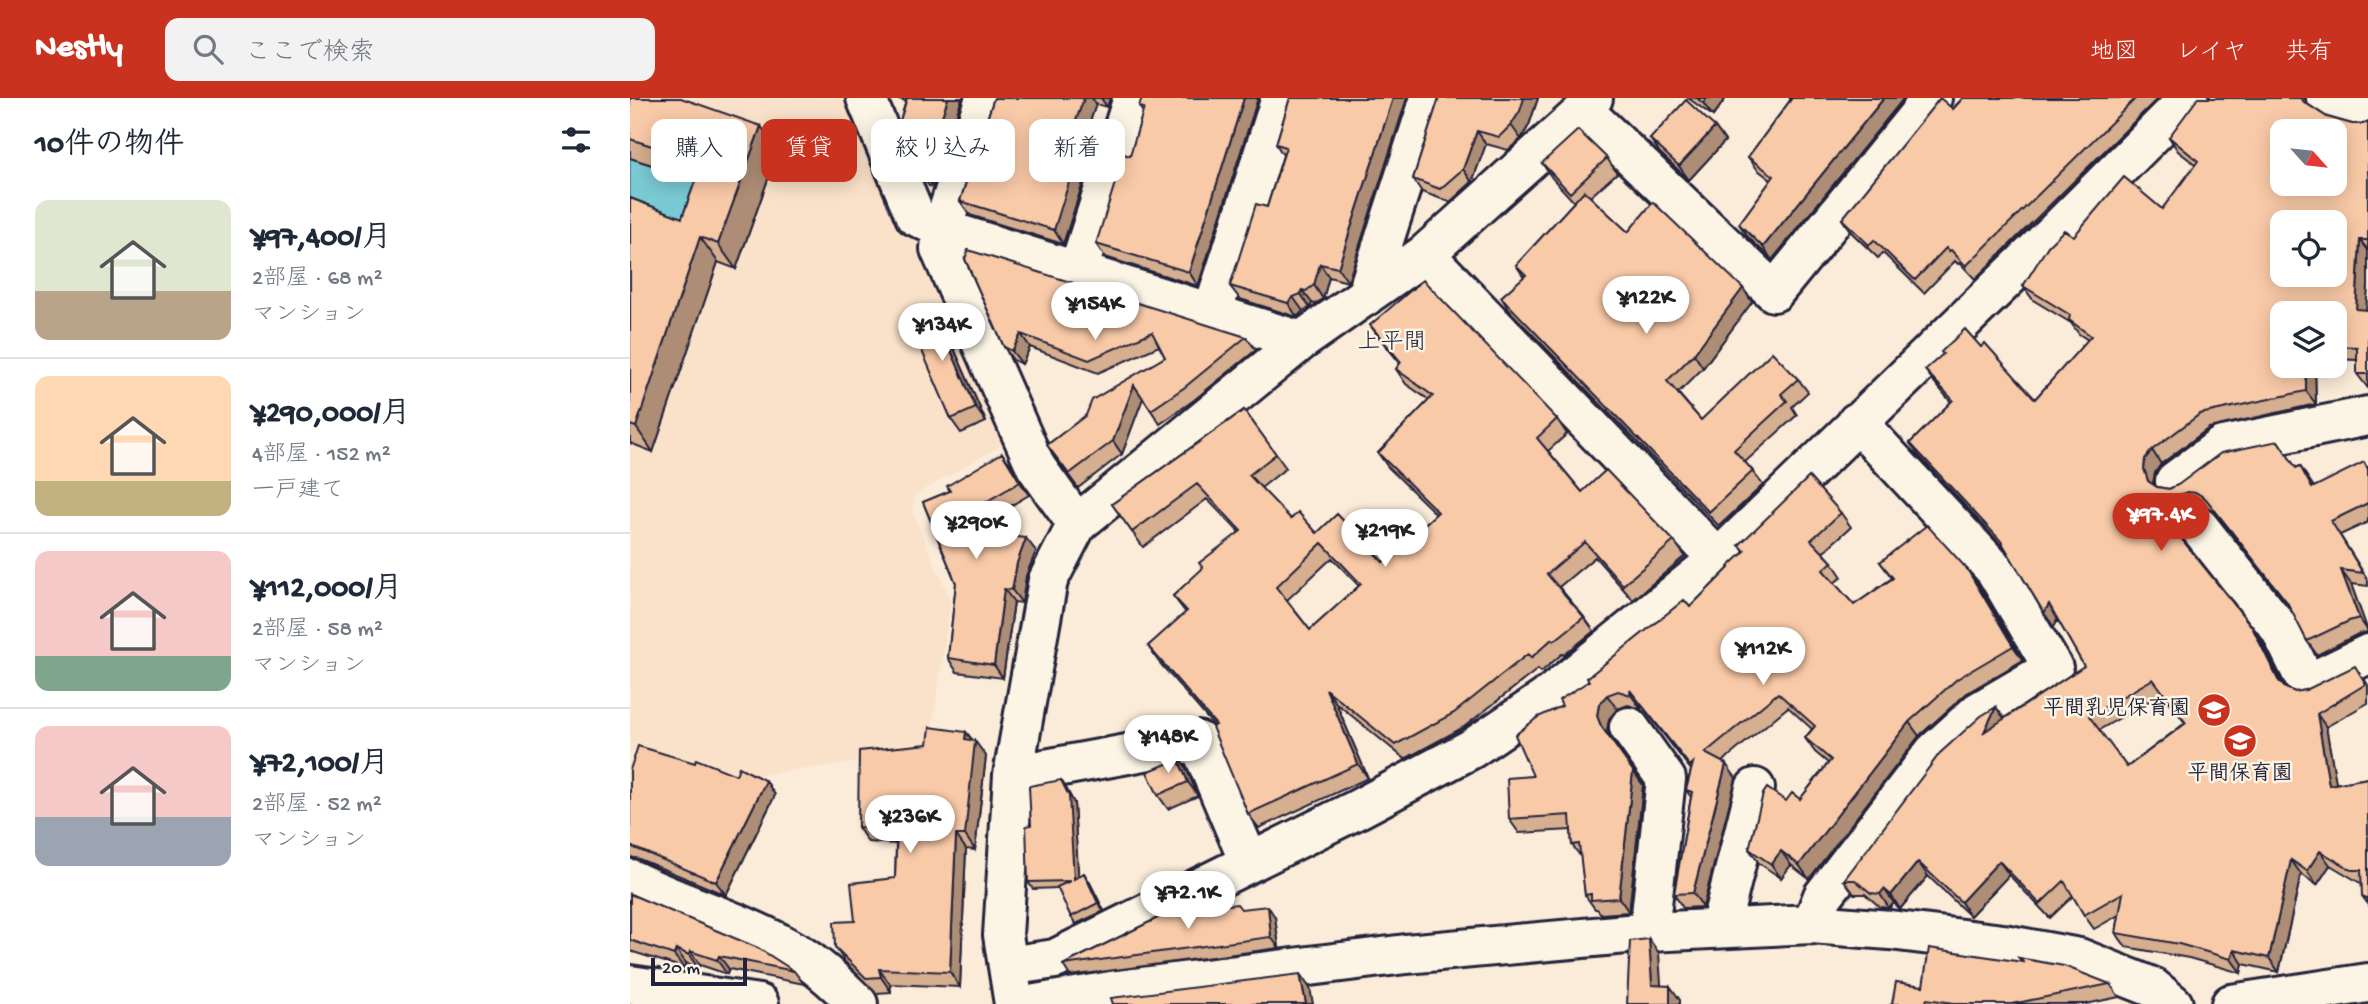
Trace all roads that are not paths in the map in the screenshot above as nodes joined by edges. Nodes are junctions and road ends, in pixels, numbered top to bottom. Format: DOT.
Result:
graph roads {
  1 [pos="866,98"];
  2 [pos="985,98"];
  3 [pos="1133,98"];
  4 [pos="1281,98"];
  5 [pos="1430,98"];
  6 [pos="1932,98"];
  7 [pos="2189,98"];
  8 [pos="2326,98"];
  9 [pos="1589,104"];
  10 [pos="2368,117"];
  11 [pos="928,223"];
  12 [pos="1425,254"];
  13 [pos="1078,270"];
  14 [pos="1366,296"];
  15 [pos="1212,314"];
  16 [pos="1301,341"];
  17 [pos="2368,416"];
  18 [pos="1857,422"];
  19 [pos="2175,481"];
  20 [pos="1077,524"];
  21 [pos="2199,527"];
  22 [pos="1718,559"];
  23 [pos="2368,654"];
  24 [pos="1629,727"];
  25 [pos="1013,775"];
  26 [pos="1755,788"];
  27 [pos="1249,862"];
  28 [pos="630,879"];
  29 [pos="1812,924"];
  30 [pos="1720,928"];
  31 [pos="1649,932"];
  32 [pos="1008,966"];
  33 [pos="2368,983"];
  34 [pos="630,985"];
  35 [pos="672,998"];
  36 [pos="759,1004"];
  37 [pos="858,1004"];
  38 [pos="1014,1004"];
  39 [pos="1036,1004"];
  40 [pos="2174,1004"];
  41 [pos="2231,1004"];
  1 -- 11 [label="street"];
  2 -- 11 [label="street"];
  3 -- 13 [label="street"];
  4 -- 15 [label="street"];
  5 -- 14 [label="street"];
  6 -- 9 [label="street"];
  7 -- 18 [label="street"];
  8 -- 10 [label="street"];
  9 -- 12 [label="street"];
  11 -- 13 [label="street"];
  11 -- 20 [label="street"];
  12 -- 14 [label="street"];
  12 -- 22 [label="street"];
  13 -- 15 [label="street"];
  14 -- 16 [label="street"];
  15 -- 16 [label="street"];
  16 -- 20 [label="street"];
  17 -- 19 [label="street"];
  18 -- 22 [label="street"];
  18 -- 29 [label="street"];
  20 -- 25 [label="street"];
  21 -- 23 [label="street"];
  22 -- 27 [label="street"];
  24 -- 31 [label="street"];
  25 -- 27 [label="street"];
  25 -- 32 [label="street"];
  26 -- 30 [label="street"];
  27 -- 32 [label="street"];
  28 -- 37 [label="street"];
  29 -- 30 [label="street"];
  29 -- 40 [label="street"];
  30 -- 31 [label="street"];
  31 -- 39 [label="street"];
  32 -- 38 [label="street"];
  33 -- 41 [label="street"];
  34 -- 35 [label="street"];
  35 -- 36 [label="street"];
}
